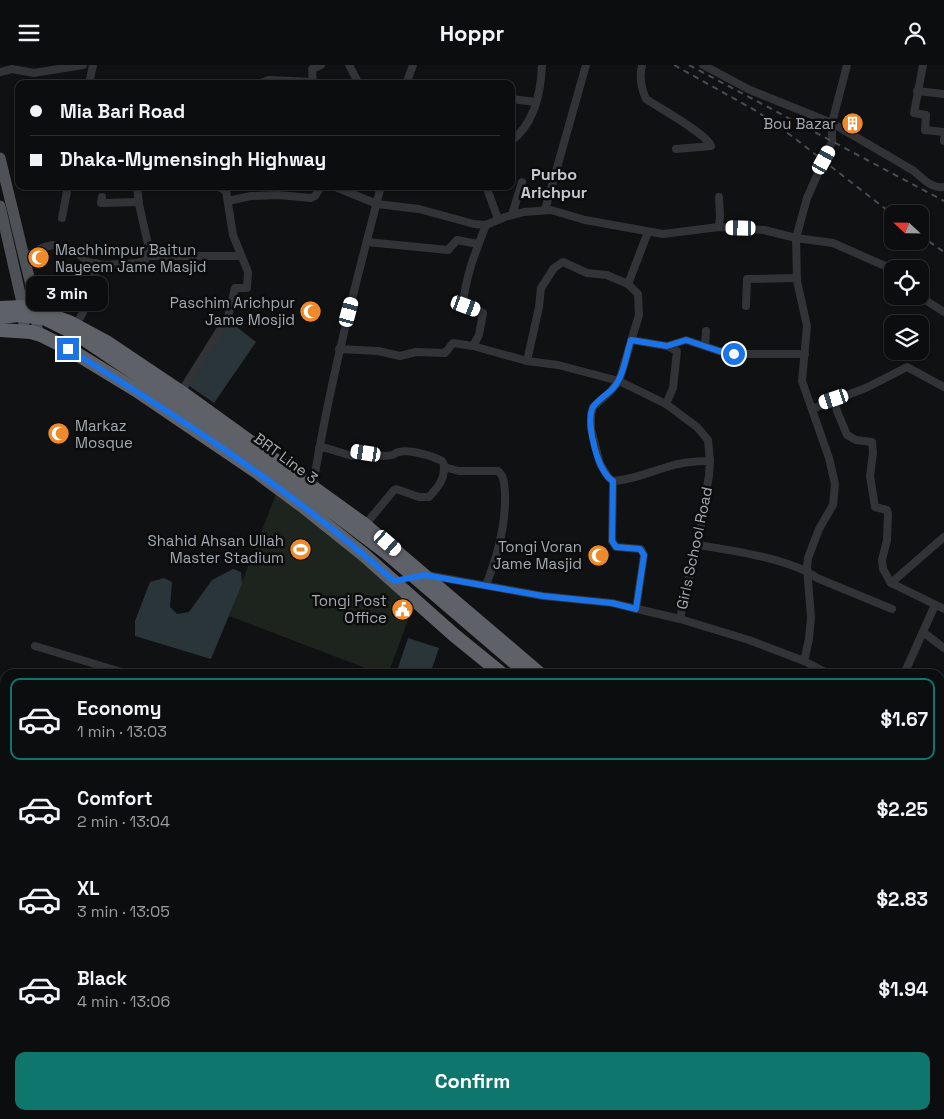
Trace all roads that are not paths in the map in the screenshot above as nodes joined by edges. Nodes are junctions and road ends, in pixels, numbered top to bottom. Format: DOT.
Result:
graph roads {
  1 [pos="83,65"];
  2 [pos="93,65"];
  3 [pos="321,65"];
  4 [pos="349,65"];
  5 [pos="413,65"];
  6 [pos="542,65"];
  7 [pos="586,65"];
  8 [pos="642,65"];
  9 [pos="703,65"];
  10 [pos="847,65"];
  11 [pos="923,65"];
  12 [pos="28,68"];
  13 [pos="0,72"];
  14 [pos="90,80"];
  15 [pos="313,80"];
  16 [pos="357,80"];
  17 [pos="407,80"];
  18 [pos="918,91"];
  19 [pos="944,94"];
  20 [pos="515,99"];
  21 [pos="536,102"];
  22 [pos="832,123"];
  23 [pos="944,132"];
  24 [pos="515,139"];
  25 [pos="676,149"];
  26 [pos="0,158"];
  27 [pos="522,182"];
  28 [pos="944,187"];
  29 [pos="66,190"];
  30 [pos="138,190"];
  31 [pos="224,190"];
  32 [pos="278,190"];
  33 [pos="319,190"];
  34 [pos="343,190"];
  35 [pos="380,190"];
  36 [pos="487,190"];
  37 [pos="278,195"];
  38 [pos="102,197"];
  39 [pos="719,197"];
  40 [pos="228,201"];
  41 [pos="139,202"];
  42 [pos="377,204"];
  43 [pos="0,206"];
  44 [pos="545,210"];
  45 [pos="512,215"];
  46 [pos="62,218"];
  47 [pos="498,219"];
  48 [pos="486,225"];
  49 [pos="719,227"];
  50 [pos="648,232"];
  51 [pos="796,238"];
  52 [pos="367,241"];
  53 [pos="478,245"];
  54 [pos="148,256"];
  55 [pos="241,256"];
  56 [pos="24,257"];
  57 [pos="96,263"];
  58 [pos="884,266"];
  59 [pos="797,278"];
  60 [pos="628,284"];
  61 [pos="929,303"];
  62 [pos="746,306"];
  63 [pos="23,307"];
  64 [pos="0,308"];
  65 [pos="37,310"];
  66 [pos="944,313"];
  67 [pos="0,317"];
  68 [pos="75,326"];
  69 [pos="0,329"];
  70 [pos="706,331"];
  71 [pos="31,332"];
  72 [pos="631,340"];
  73 [pos="473,346"];
  74 [pos="667,346"];
  75 [pos="705,346"];
  76 [pos="339,349"];
  77 [pos="805,354"];
  78 [pos="527,361"];
  79 [pos="619,381"];
  80 [pos="944,387"];
  81 [pos="181,393"];
  82 [pos="834,399"];
  83 [pos="666,404"];
  84 [pos="812,409"];
  85 [pos="319,448"];
  86 [pos="710,461"];
  87 [pos="445,467"];
  88 [pos="613,481"];
  89 [pos="313,486"];
  90 [pos="365,525"];
  91 [pos="944,537"];
  92 [pos="698,545"];
  93 [pos="807,571"];
  94 [pos="422,578"];
  95 [pos="394,581"];
  96 [pos="891,583"];
  97 [pos="486,585"];
  98 [pos="935,605"];
  99 [pos="636,609"];
  100 [pos="892,609"];
  101 [pos="944,609"];
  102 [pos="680,619"];
  103 [pos="923,632"];
  104 [pos="35,646"];
  105 [pos="944,648"];
  106 [pos="804,661"];
  107 [pos="111,669"];
  108 [pos="496,669"];
  109 [pos="522,669"];
  110 [pos="534,669"];
  111 [pos="817,669"];
  112 [pos="906,669"];
  1 -- 12 [label="street"];
  2 -- 14 [label="street"];
  3 -- 15 [label="street"];
  4 -- 16 [label="street"];
  5 -- 17 [label="street"];
  6 -- 21 [label="street"];
  7 -- 44 [label="street"];
  8 -- 25 [label="street"];
  9 -- 22 [label="street"];
  10 -- 22 [label="street"];
  11 -- 18 [label="street"];
  12 -- 13 [label="street"];
  18 -- 19 [label="street"];
  18 -- 23 [label="street"];
  20 -- 21 [label="street"];
  21 -- 24 [label="street"];
  22 -- 28 [label="street"];
  22 -- 51 [label="street"];
  26 -- 56 [label="main road"];
  27 -- 45 [label="street"];
  29 -- 46 [label="street"];
  30 -- 41 [label="street"];
  31 -- 40 [label="street"];
  32 -- 37 [label="street"];
  33 -- 37 [label="street"];
  34 -- 42 [label="street"];
  35 -- 42 [label="street"];
  36 -- 47 [label="street"];
  37 -- 40 [label="street"];
  38 -- 41 [label="street"];
  39 -- 49 [label="street"];
  40 -- 55 [label="street"];
  41 -- 54 [label="street"];
  42 -- 48 [label="street"];
  42 -- 52 [label="street"];
  43 -- 63 [label="main road"];
  44 -- 45 [label="street"];
  44 -- 50 [label="street"];
  45 -- 47 [label="street"];
  47 -- 48 [label="street"];
  48 -- 53 [label="street"];
  49 -- 50 [label="street"];
  49 -- 51 [label="street"];
  50 -- 60 [label="street"];
  51 -- 58 [label="street"];
  51 -- 59 [label="street"];
  52 -- 53 [label="street"];
  52 -- 76 [label="street"];
  53 -- 73 [label="street"];
  54 -- 55 [label="street"];
  54 -- 57 [label="street"];
  55 -- 81 [label="street"];
  56 -- 57 [label="street"];
  56 -- 65 [label="main road"];
  57 -- 68 [label="street"];
  59 -- 62 [label="street"];
  59 -- 77 [label="street"];
  60 -- 72 [label="street"];
  60 -- 78 [label="street"];
  61 -- 66 [label="street"];
  63 -- 64 [label="highway"];
  63 -- 65 [label="highway"];
  63 -- 71 [label="main road"];
  65 -- 68 [label="highway"];
  65 -- 71 [label="main road"];
  67 -- 94 [label="highway, BRT Line 3, bridge"];
  68 -- 81 [label="highway"];
  69 -- 71 [label="highway"];
  70 -- 75 [label="street"];
  71 -- 95 [label="highway"];
  72 -- 74 [label="street"];
  72 -- 79 [label="street"];
  73 -- 76 [label="street, Girls School Road"];
  73 -- 78 [label="street, Girls School Road"];
  74 -- 75 [label="street"];
  74 -- 83 [label="street"];
  75 -- 77 [label="street"];
  76 -- 85 [label="street"];
  77 -- 84 [label="street"];
  78 -- 79 [label="street, Girls School Road"];
  79 -- 83 [label="street, Girls School Road"];
  79 -- 88 [label="street"];
  80 -- 82 [label="street"];
  81 -- 89 [label="highway"];
  82 -- 84 [label="street"];
  82 -- 96 [label="street"];
  83 -- 86 [label="street, Girls School Road"];
  84 -- 93 [label="street"];
  85 -- 87 [label="street"];
  85 -- 89 [label="street"];
  86 -- 88 [label="street"];
  86 -- 92 [label="street, Girls School Road"];
  87 -- 90 [label="street"];
  87 -- 97 [label="street"];
  88 -- 99 [label="street"];
  89 -- 90 [label="highway"];
  90 -- 94 [label="highway, bridge"];
  91 -- 96 [label="street"];
  92 -- 93 [label="street"];
  92 -- 102 [label="street, Girls School Road"];
  93 -- 100 [label="street"];
  93 -- 106 [label="street"];
  94 -- 95 [label="street"];
  94 -- 97 [label="street"];
  94 -- 109 [label="highway, BRT Line 3, bridge"];
  94 -- 110 [label="highway"];
  95 -- 108 [label="highway"];
  96 -- 98 [label="street"];
  97 -- 99 [label="street"];
  98 -- 101 [label="street"];
  98 -- 103 [label="street"];
  99 -- 102 [label="street"];
  102 -- 106 [label="street"];
  103 -- 105 [label="street"];
  103 -- 112 [label="street"];
  104 -- 107 [label="street"];
  106 -- 111 [label="street"];
}
